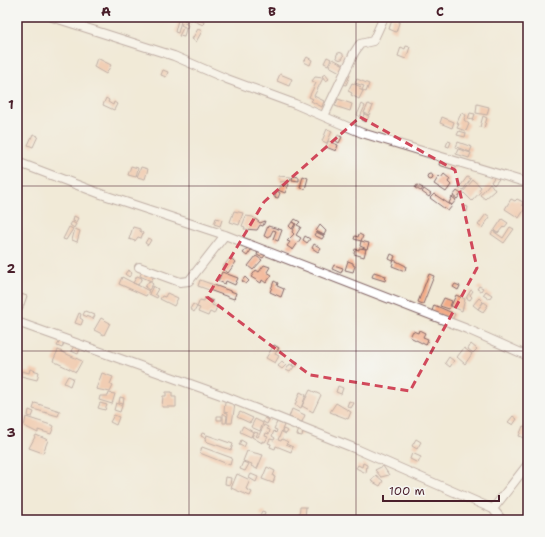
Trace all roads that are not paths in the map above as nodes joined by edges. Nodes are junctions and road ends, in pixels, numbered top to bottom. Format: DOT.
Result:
graph roads {
  1 [pos="52,17"];
  2 [pos="384,17"];
  3 [pos="324,116"];
  4 [pos="17,162"];
  5 [pos="528,183"];
  6 [pos="225,235"];
  7 [pos="139,268"];
  8 [pos="17,322"];
  9 [pos="528,356"];
  10 [pos="528,464"];
  11 [pos="493,509"];
  12 [pos="502,520"];
  1 -- 3 [label="street"];
  2 -- 3 [label="street"];
  3 -- 5 [label="street"];
  4 -- 6 [label="street"];
  6 -- 7 [label="street"];
  6 -- 9 [label="street"];
  8 -- 11 [label="street"];
  10 -- 11 [label="street"];
  11 -- 12 [label="street"];
}
